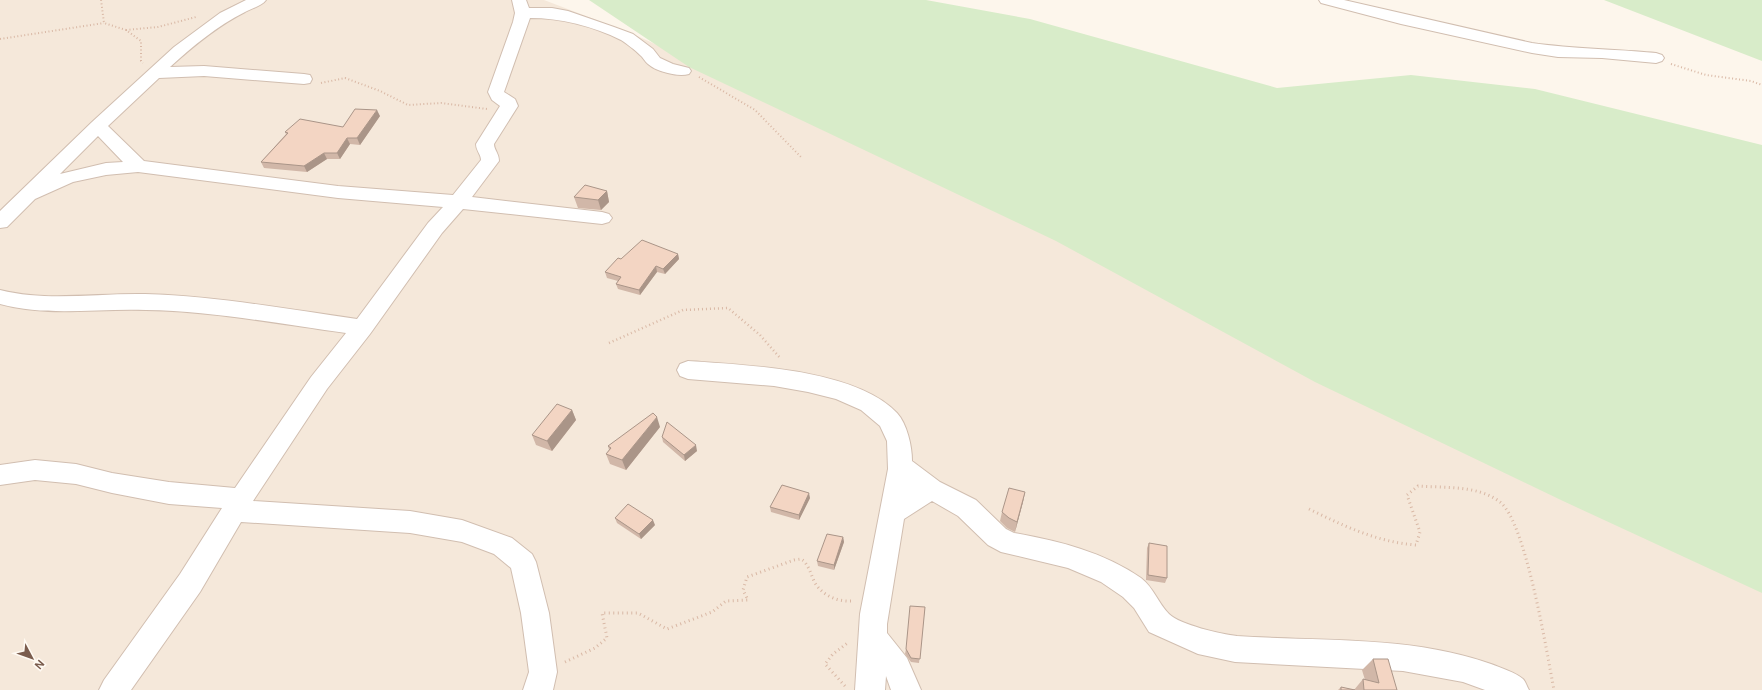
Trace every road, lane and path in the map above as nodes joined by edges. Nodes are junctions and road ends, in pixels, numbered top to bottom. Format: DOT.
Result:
graph roads {
  1 [pos="101,0"];
  2 [pos="259,0"];
  3 [pos="1326,0"];
  4 [pos="521,6"];
  5 [pos="203,15"];
  6 [pos="104,23"];
  7 [pos="126,30"];
  8 [pos="0,39"];
  9 [pos="1656,58"];
  10 [pos="683,71"];
  11 [pos="154,73"];
  12 [pos="304,79"];
  13 [pos="1762,85"];
  14 [pos="505,113"];
  15 [pos="98,126"];
  16 [pos="802,158"];
  17 [pos="138,166"];
  18 [pos="28,195"];
  19 [pos="458,202"];
  20 [pos="602,218"];
  21 [pos="0,222"];
  22 [pos="0,297"];
  23 [pos="362,328"];
  24 [pos="609,343"];
  25 [pos="688,370"];
  26 [pos="796,380"];
  27 [pos="900,465"];
  28 [pos="0,475"];
  29 [pos="931,489"];
  30 [pos="237,505"];
  31 [pos="1309,509"];
  32 [pos="892,513"];
  33 [pos="874,623"];
  34 [pos="540,681"];
  35 [pos="114,690"];
  36 [pos="848,690"];
  37 [pos="870,690"];
  38 [pos="906,690"];
  39 [pos="1514,690"];
  40 [pos="1554,690"];
  1 -- 6 [label="path"];
  2 -- 11 [label="street"];
  3 -- 9 [label="street"];
  4 -- 10 [label="street"];
  4 -- 14 [label="street"];
  5 -- 7 [label="path"];
  6 -- 7 [label="path"];
  6 -- 8 [label="path"];
  7 -- 11 [label="path"];
  9 -- 13 [label="path"];
  10 -- 16 [label="path"];
  11 -- 12 [label="street"];
  11 -- 15 [label="street"];
  12 -- 14 [label="path"];
  14 -- 19 [label="street"];
  15 -- 17 [label="street"];
  15 -- 18 [label="street"];
  17 -- 18 [label="street"];
  17 -- 19 [label="street"];
  18 -- 21 [label="street"];
  19 -- 20 [label="street"];
  19 -- 23 [label="street"];
  22 -- 23 [label="street"];
  23 -- 30 [label="street"];
  24 -- 26 [label="path"];
  25 -- 26 [label="street"];
  26 -- 27 [label="street"];
  27 -- 29 [label="street"];
  27 -- 32 [label="street"];
  28 -- 30 [label="street"];
  29 -- 32 [label="street"];
  29 -- 39 [label="street"];
  30 -- 34 [label="street"];
  30 -- 35 [label="street"];
  31 -- 40 [label="path"];
  32 -- 33 [label="street"];
  33 -- 34 [label="path"];
  33 -- 36 [label="path"];
  33 -- 37 [label="street"];
  33 -- 38 [label="street"];
}
